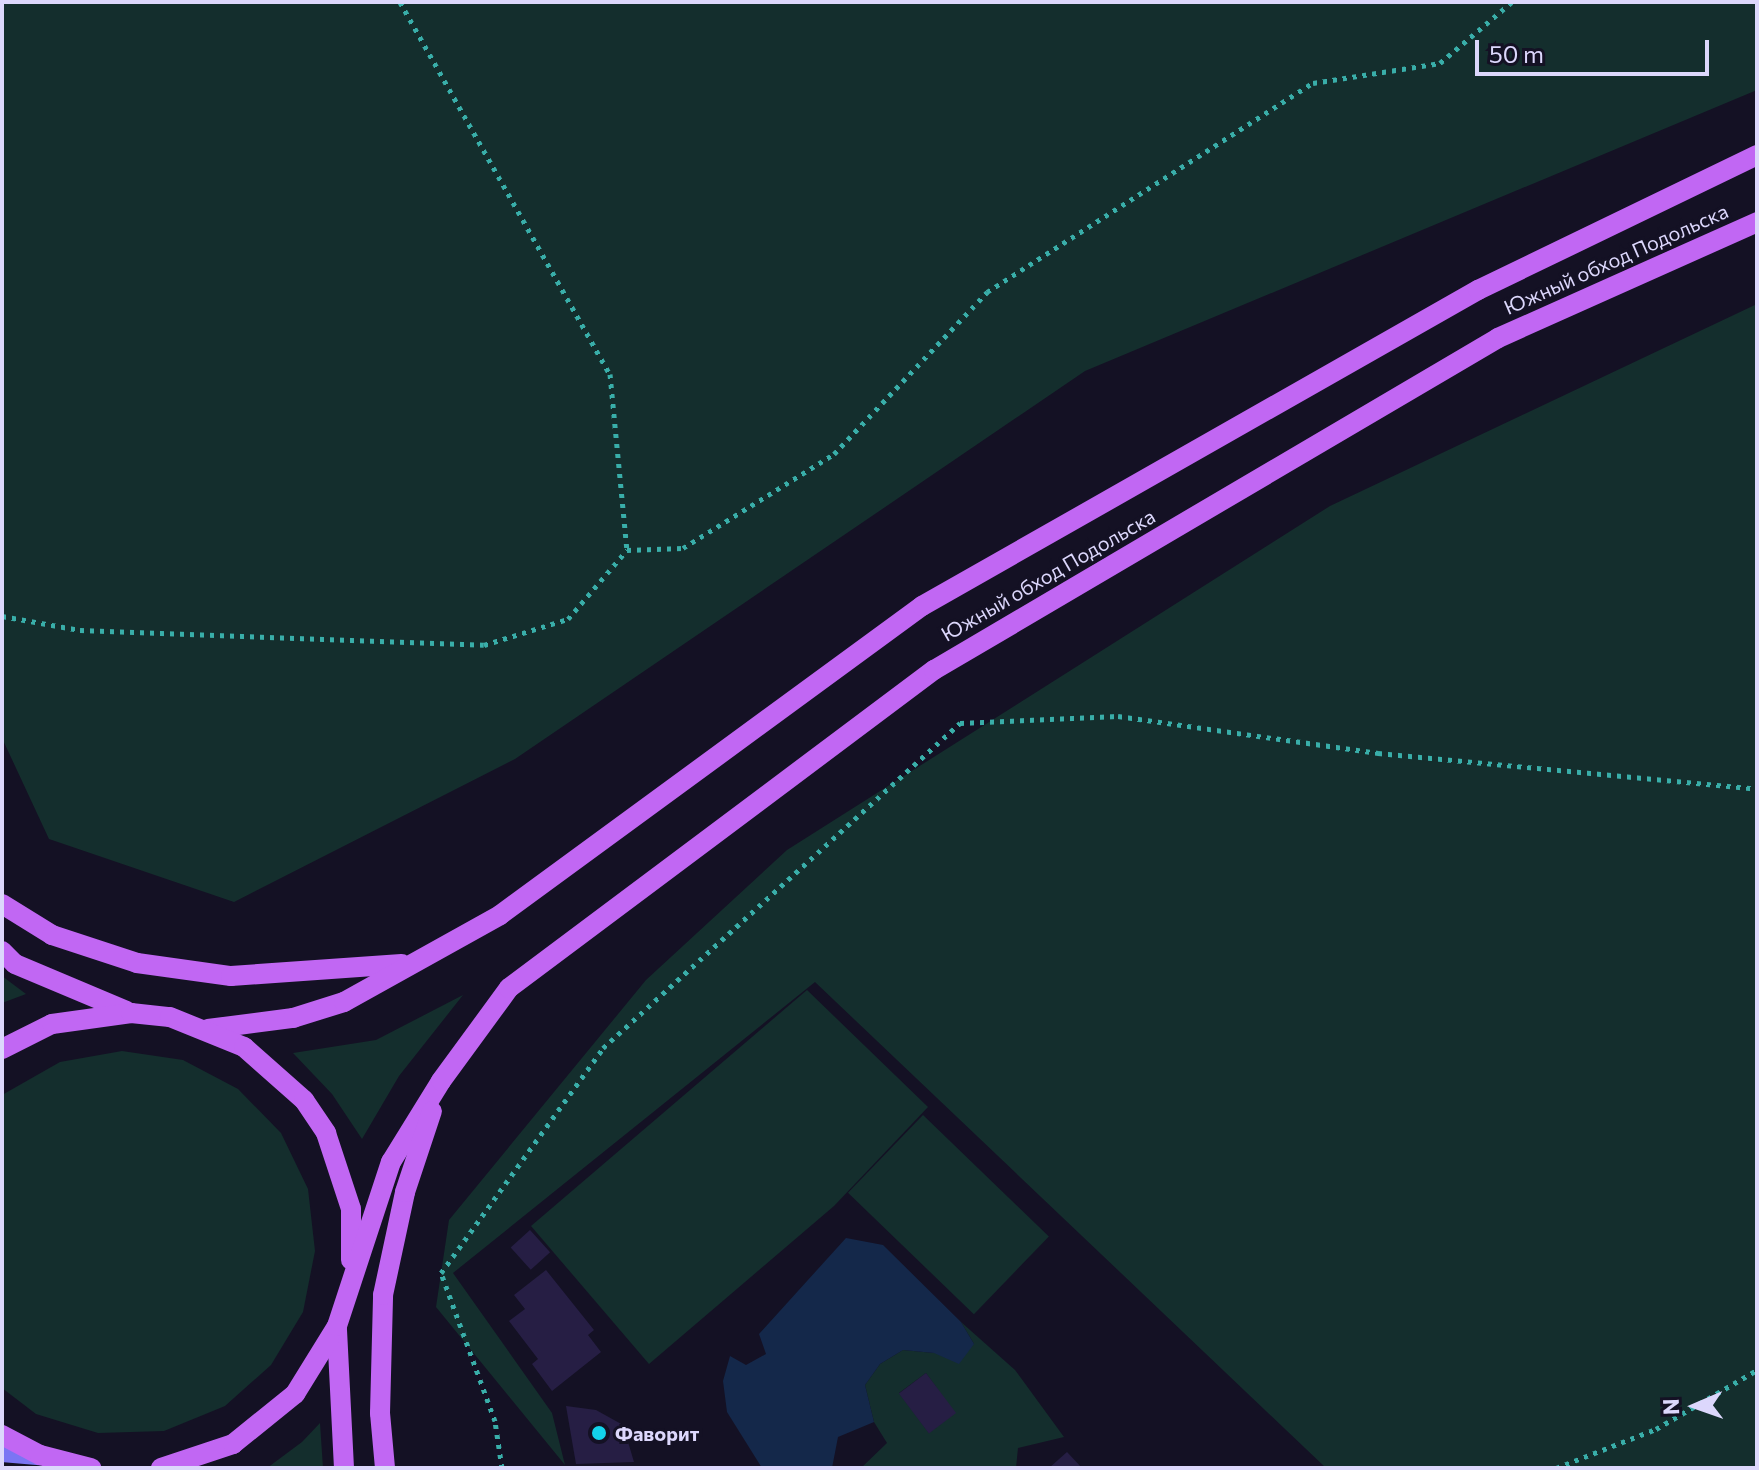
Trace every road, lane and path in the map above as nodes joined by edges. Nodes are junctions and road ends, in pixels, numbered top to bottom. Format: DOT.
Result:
graph roads {
  1 [pos="400,2"];
  2 [pos="1512,2"];
  3 [pos="1757,155"];
  4 [pos="1757,222"];
  5 [pos="627,550"];
  6 [pos="2,616"];
  7 [pos="1757,789"];
  8 [pos="2,904"];
  9 [pos="2,951"];
  10 [pos="410,963"];
  11 [pos="131,1013"];
  12 [pos="208,1029"];
  13 [pos="2,1049"];
  14 [pos="441,1081"];
  15 [pos="348,1288"];
  16 [pos="337,1326"];
  17 [pos="1757,1370"];
  18 [pos="2,1435"];
  19 [pos="2,1452"];
  20 [pos="40,1455"];
  21 [pos="91,1468"];
  22 [pos="161,1468"];
  23 [pos="344,1468"];
  24 [pos="385,1468"];
  25 [pos="502,1468"];
  26 [pos="1556,1468"];
  1 -- 5 [label="path"];
  2 -- 5 [label="path"];
  3 -- 10 [label="main road, Южный обход Подольска"];
  4 -- 14 [label="main road, Южный обход Подольска"];
  5 -- 6 [label="path"];
  7 -- 25 [label="path"];
  8 -- 10 [label="main road"];
  9 -- 11 [label="main road"];
  10 -- 12 [label="main road, Южный обход Подольска"];
  11 -- 12 [label="main road"];
  11 -- 13 [label="main road"];
  12 -- 15 [label="main road"];
  14 -- 15 [label="main road"];
  14 -- 24 [label="main road"];
  15 -- 16 [label="main road"];
  16 -- 22 [label="main road"];
  16 -- 23 [label="main road"];
  17 -- 26 [label="path"];
  18 -- 20 [label="main road"];
  19 -- 20 [label="main road"];
  20 -- 21 [label="main road"];
}
